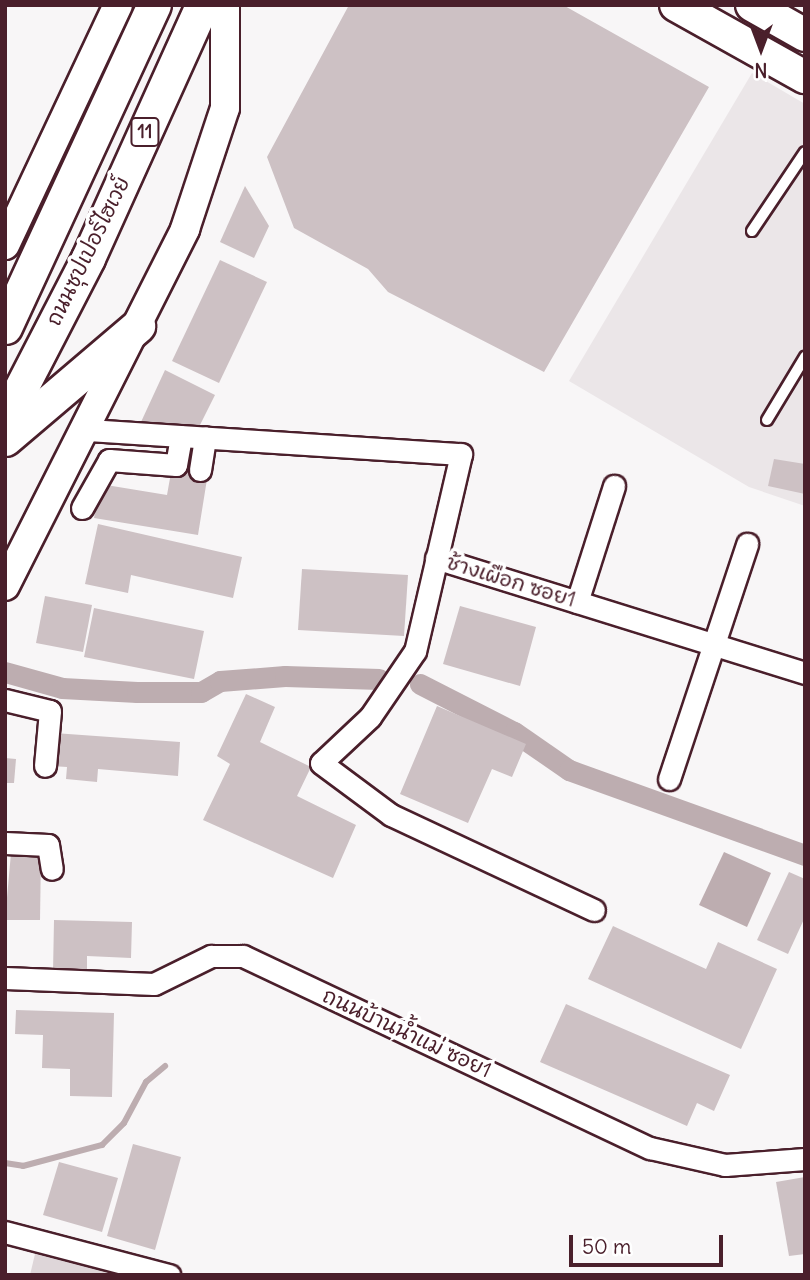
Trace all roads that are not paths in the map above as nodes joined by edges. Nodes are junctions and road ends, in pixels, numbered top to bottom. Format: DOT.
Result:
graph roads {
  1 [pos="118,5"];
  2 [pos="154,5"];
  3 [pos="202,5"];
  4 [pos="225,5"];
  5 [pos="676,5"];
  6 [pos="754,6"];
  7 [pos="805,35"];
  8 [pos="805,77"];
  9 [pos="805,152"];
  10 [pos="752,231"];
  11 [pos="5,245"];
  12 [pos="138,326"];
  13 [pos="5,327"];
  14 [pos="805,357"];
  15 [pos="5,419"];
  16 [pos="767,420"];
  17 [pos="88,430"];
  18 [pos="181,436"];
  19 [pos="205,437"];
  20 [pos="5,439"];
  21 [pos="200,470"];
  22 [pos="614,486"];
  23 [pos="82,508"];
  24 [pos="747,544"];
  25 [pos="436,558"];
  26 [pos="5,586"];
  27 [pos="577,602"];
  28 [pos="713,644"];
  29 [pos="805,673"];
  30 [pos="5,700"];
  31 [pos="46,766"];
  32 [pos="670,779"];
  33 [pos="5,844"];
  34 [pos="52,869"];
  35 [pos="594,910"];
  36 [pos="5,978"];
  37 [pos="805,1158"];
  38 [pos="5,1232"];
  39 [pos="169,1275"];
  1 -- 11 [label="main road"];
  2 -- 13 [label="highway, ถนนซุปเปอร์ไฮเวย์ / 11"];
  3 -- 15 [label="highway, ถนนซุปเปอร์ไฮเวย์ / 11"];
  4 -- 12 [label="main road"];
  5 -- 8 [label="main road"];
  6 -- 7 [label="main road"];
  9 -- 10 [label="lane"];
  12 -- 17 [label="main road"];
  12 -- 20 [label="highway"];
  14 -- 16 [label="lane"];
  17 -- 18 [label="street, ช้างเผือก ซอย1"];
  17 -- 26 [label="main road"];
  18 -- 19 [label="street, ช้างเผือก ซอย1"];
  18 -- 23 [label="street"];
  19 -- 21 [label="street"];
  19 -- 25 [label="street, ช้างเผือก ซอย1"];
  22 -- 27 [label="street"];
  24 -- 28 [label="street"];
  25 -- 27 [label="street, ช้างเผือก ซอย1"];
  25 -- 35 [label="street"];
  27 -- 28 [label="street, ช้างเผือก ซอย1"];
  28 -- 29 [label="street, ช้างเผือก ซอย1"];
  28 -- 32 [label="street"];
  30 -- 31 [label="street"];
  33 -- 34 [label="street"];
  36 -- 37 [label="street, ถนนบ้านน้ำแม่ ซอย1"];
  38 -- 39 [label="street"];
}
